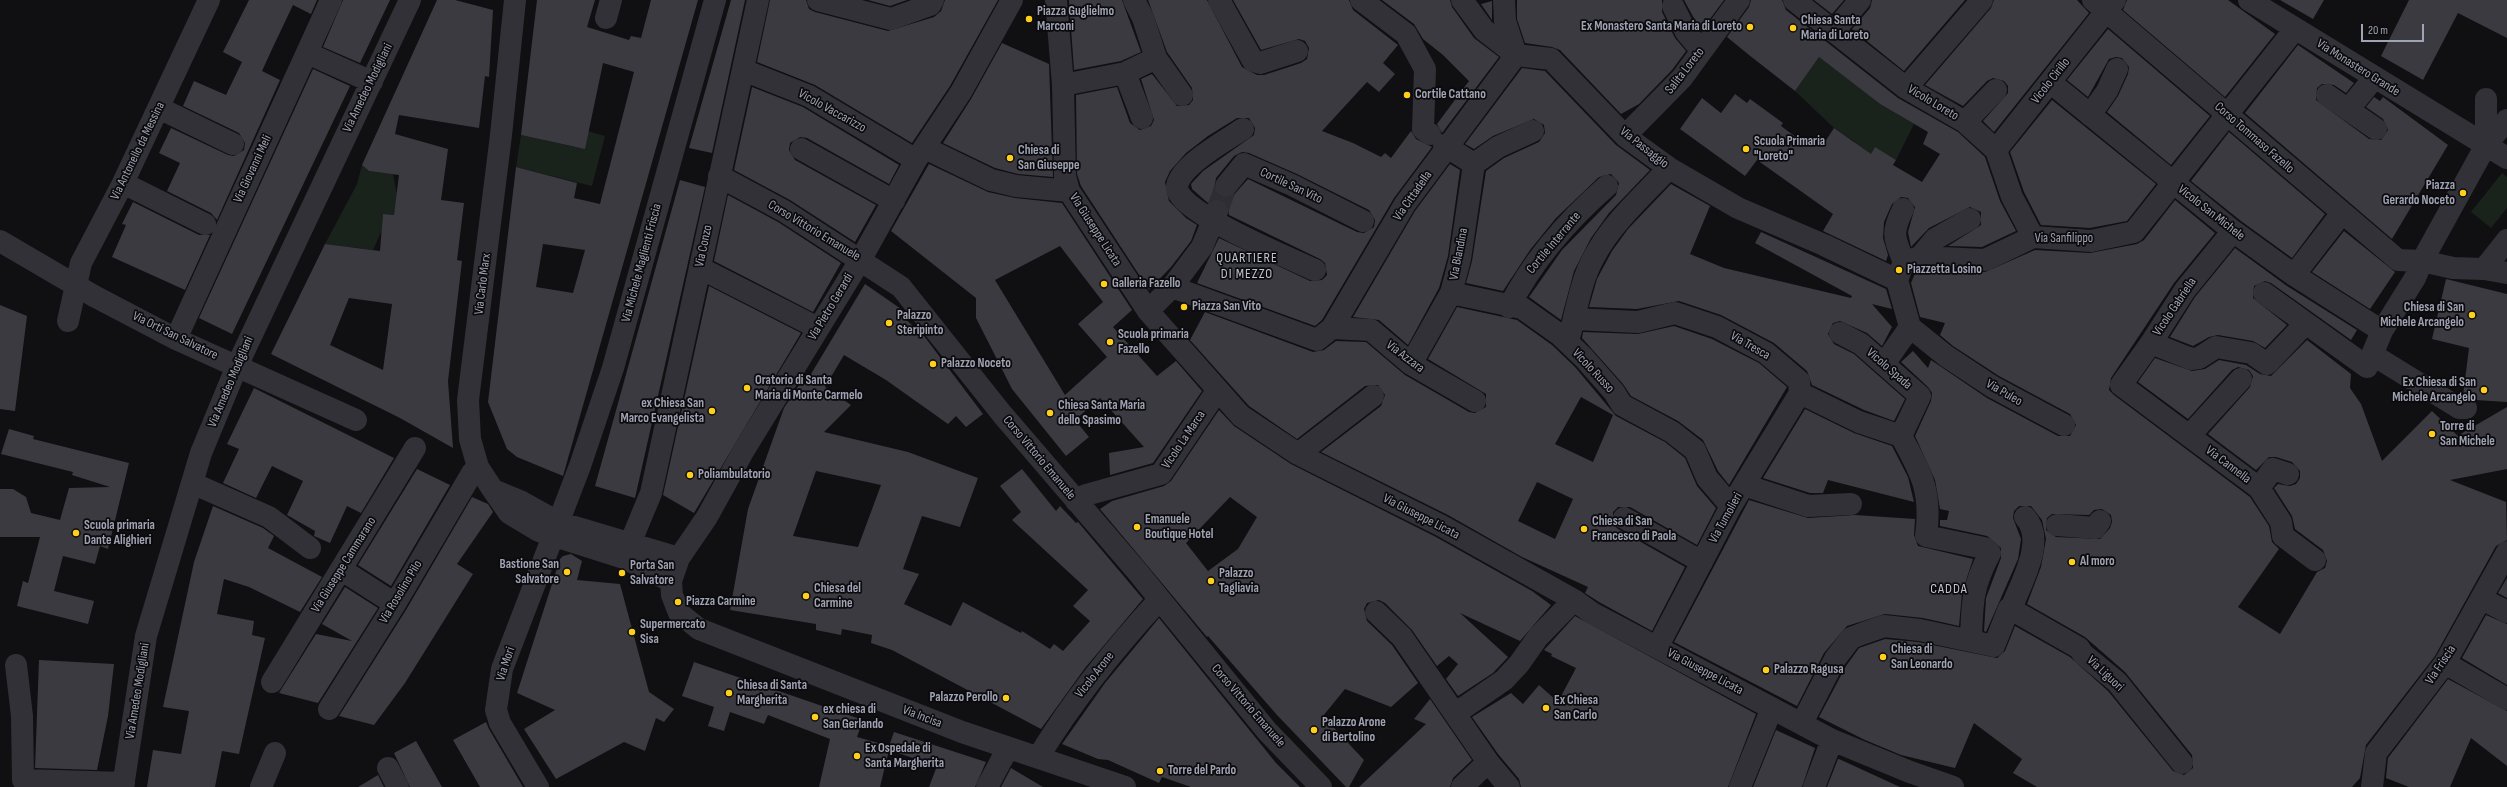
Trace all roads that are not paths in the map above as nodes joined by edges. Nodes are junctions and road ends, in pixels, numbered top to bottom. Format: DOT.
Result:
graph roads {
  1 [pos="209,0"];
  2 [pos="331,0"];
  3 [pos="410,0"];
  4 [pos="514,0"];
  5 [pos="715,0"];
  6 [pos="758,0"];
  7 [pos="818,0"];
  8 [pos="933,0"];
  9 [pos="1012,0"];
  10 [pos="1056,0"];
  11 [pos="1134,0"];
  12 [pos="1219,0"];
  13 [pos="1361,0"];
  14 [pos="1462,0"];
  15 [pos="1504,0"];
  16 [pos="1739,0"];
  17 [pos="1794,0"];
  18 [pos="1860,0"];
  19 [pos="1982,0"];
  20 [pos="2248,0"];
  21 [pos="2105,4"];
  22 [pos="1673,6"];
  23 [pos="2296,29"];
  24 [pos="1835,30"];
  25 [pos="1297,50"];
  26 [pos="1702,50"];
  27 [pos="307,53"];
  28 [pos="1516,55"];
  29 [pos="1156,58"];
  30 [pos="2117,69"];
  31 [pos="743,70"];
  32 [pos="1125,73"];
  33 [pos="2374,78"];
  34 [pos="372,82"];
  35 [pos="2050,82"];
  36 [pos="1063,84"];
  37 [pos="1906,88"];
  38 [pos="1996,90"];
  39 [pos="1182,95"];
  40 [pos="2327,95"];
  41 [pos="2486,99"];
  42 [pos="159,108"];
  43 [pos="2348,110"];
  44 [pos="2090,116"];
  45 [pos="2228,116"];
  46 [pos="1142,118"];
  47 [pos="2507,120"];
  48 [pos="1965,122"];
  49 [pos="1243,129"];
  50 [pos="2376,129"];
  51 [pos="1533,131"];
  52 [pos="1625,136"];
  53 [pos="2477,140"];
  54 [pos="1441,142"];
  55 [pos="233,144"];
  56 [pos="801,149"];
  57 [pos="1996,150"];
  58 [pos="921,154"];
  59 [pos="2507,158"];
  60 [pos="1474,164"];
  61 [pos="1669,168"];
  62 [pos="718,176"];
  63 [pos="2173,182"];
  64 [pos="123,183"];
  65 [pos="1226,186"];
  66 [pos="1607,186"];
  67 [pos="1069,191"];
  68 [pos="894,201"];
  69 [pos="1903,208"];
  70 [pos="2342,213"];
  71 [pos="1214,216"];
  72 [pos="1970,219"];
  73 [pos="1363,221"];
  74 [pos="204,224"];
  75 [pos="2233,231"];
  76 [pos="2034,237"];
  77 [pos="2507,240"];
  78 [pos="0,241"];
  79 [pos="861,259"];
  80 [pos="700,268"];
  81 [pos="2419,269"];
  82 [pos="2484,269"];
  83 [pos="1315,270"];
  84 [pos="1900,270"];
  85 [pos="2507,273"];
  86 [pos="2294,275"];
  87 [pos="1172,287"];
  88 [pos="1451,293"];
  89 [pos="2264,293"];
  90 [pos="1509,307"];
  91 [pos="1148,311"];
  92 [pos="69,312"];
  93 [pos="1574,319"];
  94 [pos="2305,324"];
  95 [pos="1910,327"];
  96 [pos="818,328"];
  97 [pos="2382,331"];
  98 [pos="1840,333"];
  99 [pos="1325,334"];
  100 [pos="176,339"];
  101 [pos="2151,343"];
  102 [pos="1567,344"];
  103 [pos="2370,361"];
  104 [pos="1411,364"];
  105 [pos="1884,364"];
  106 [pos="237,366"];
  107 [pos="2241,379"];
  108 [pos="2121,385"];
  109 [pos="1217,390"];
  110 [pos="1800,393"];
  111 [pos="1373,396"];
  112 [pos="1475,401"];
  113 [pos="2466,408"];
  114 [pos="356,420"];
  115 [pos="2064,425"];
  116 [pos="2190,435"];
  117 [pos="1901,436"];
  118 [pos="415,448"];
  119 [pos="1298,454"];
  120 [pos="475,470"];
  121 [pos="2288,474"];
  122 [pos="192,482"];
  123 [pos="1744,485"];
  124 [pos="2259,488"];
  125 [pos="1076,501"];
  126 [pos="1851,504"];
  127 [pos="1731,506"];
  128 [pos="1624,518"];
  129 [pos="2100,521"];
  130 [pos="556,529"];
  131 [pos="310,548"];
  132 [pos="627,550"];
  133 [pos="2507,552"];
  134 [pos="679,558"];
  135 [pos="2314,560"];
  136 [pos="1702,562"];
  137 [pos="342,570"];
  138 [pos="672,581"];
  139 [pos="2482,598"];
  140 [pos="1159,600"];
  141 [pos="1574,600"];
  142 [pos="395,604"];
  143 [pos="2010,609"];
  144 [pos="1376,612"];
  145 [pos="2507,612"];
  146 [pos="1971,640"];
  147 [pos="1658,646"];
  148 [pos="2445,663"];
  149 [pos="16,665"];
  150 [pos="272,682"];
  151 [pos="2507,699"];
  152 [pos="1772,708"];
  153 [pos="329,709"];
  154 [pos="1456,713"];
  155 [pos="1802,722"];
  156 [pos="1832,740"];
  157 [pos="1008,748"];
  158 [pos="275,753"];
  159 [pos="1039,756"];
  160 [pos="1488,762"];
  161 [pos="2182,763"];
  162 [pos="388,768"];
  163 [pos="2373,780"];
  164 [pos="123,785"];
  165 [pos="261,787"];
  166 [pos="398,787"];
  167 [pos="538,787"];
  168 [pos="987,787"];
  169 [pos="1125,787"];
  170 [pos="1321,787"];
  171 [pos="1462,787"];
  172 [pos="1509,787"];
  173 [pos="1740,787"];
  174 [pos="1814,787"];
  175 [pos="1953,787"];
  1 -- 42 [label="street, Via Antonello da Messina"];
  2 -- 27 [label="street, Via Giovanni Meli"];
  3 -- 34 [label="street, Via Amedeo Modigliani"];
  4 -- 120 [label="street, Via Carlo Marx"];
  5 -- 130 [label="street, Via Michele Maglienti Friscia"];
  6 -- 31 [label="street, Via Conzo"];
  7 -- 8 [label="street"];
  9 -- 58 [label="street, Via Pietro Gerardi"];
  10 -- 36 [label="street, Via Giuseppe Licata"];
  11 -- 29 [label="street"];
  12 -- 25 [label="street"];
  13 -- 54 [label="street"];
  14 -- 28 [label="street"];
  15 -- 28 [label="street"];
  16 -- 26 [label="street, Salita Loreto"];
  17 -- 24 [label="street, Vicolo Loreto"];
  18 -- 24 [label="street"];
  19 -- 37 [label="street"];
  20 -- 23 [label="street, Via Monastero Grande"];
  21 -- 35 [label="street, Vicolo Cirillo"];
  21 -- 45 [label="street, Corso Tommaso Fazello"];
  22 -- 26 [label="street"];
  23 -- 33 [label="street, Via Monastero Grande"];
  23 -- 45 [label="street, Via Sanfilippo"];
  24 -- 37 [label="street, Vicolo Loreto"];
  26 -- 52 [label="street, Salita Loreto"];
  27 -- 34 [label="street"];
  27 -- 100 [label="street, Via Giovanni Meli"];
  28 -- 52 [label="street, Via Passaggio"];
  28 -- 54 [label="street, Via Cittadella"];
  29 -- 32 [label="street"];
  29 -- 39 [label="street"];
  30 -- 44 [label="street"];
  31 -- 58 [label="street, Vicolo Vaccarizzo"];
  31 -- 62 [label="street, Via Conzo"];
  32 -- 36 [label="street"];
  32 -- 46 [label="street"];
  33 -- 43 [label="street"];
  33 -- 53 [label="street, Via Monastero Grande"];
  34 -- 106 [label="street, Via Amedeo Modigliani"];
  35 -- 44 [label="street, Vicolo San Michele"];
  35 -- 57 [label="street, Vicolo Cirillo"];
  36 -- 67 [label="street, Via Giuseppe Licata"];
  37 -- 48 [label="street, Vicolo Loreto"];
  38 -- 48 [label="street"];
  40 -- 43 [label="street"];
  41 -- 53 [label="street"];
  42 -- 55 [label="street"];
  42 -- 64 [label="street, Via Antonello da Messina"];
  43 -- 50 [label="street"];
  44 -- 63 [label="street, Vicolo San Michele"];
  45 -- 63 [label="street, Via Sanfilippo"];
  45 -- 70 [label="street, Corso Tommaso Fazello"];
  47 -- 53 [label="street"];
  48 -- 57 [label="street, Vicolo Loreto"];
  49 -- 71 [label="street"];
  51 -- 60 [label="street"];
  52 -- 61 [label="street, Via Passaggio"];
  53 -- 59 [label="street, Via Monastero Grande"];
  53 -- 81 [label="street"];
  54 -- 60 [label="street"];
  54 -- 99 [label="street, Via Cittadella"];
  56 -- 68 [label="street"];
  57 -- 76 [label="street, Vicolo Loreto"];
  58 -- 67 [label="street, Vicolo Vaccarizzo"];
  58 -- 68 [label="street, Via Pietro Gerardi"];
  60 -- 88 [label="street, Via Blandina"];
  61 -- 84 [label="street, Via Passaggio"];
  61 -- 93 [label="street, Vicolo Russo"];
  62 -- 79 [label="street, Corso Vittorio Emanuele"];
  62 -- 80 [label="street, Via Conzo"];
  63 -- 75 [label="street, Vicolo San Michele"];
  63 -- 76 [label="street, Via Sanfilippo"];
  64 -- 74 [label="street"];
  64 -- 92 [label="street, Via Antonello da Messina"];
  65 -- 73 [label="street, Cortile San Vito"];
  66 -- 90 [label="street, Cortile Interrante"];
  67 -- 91 [label="street, Via Giuseppe Licata"];
  68 -- 79 [label="street, Via Pietro Gerardi"];
  69 -- 84 [label="street"];
  70 -- 81 [label="street, Corso Tommaso Fazello"];
  70 -- 86 [label="street"];
  71 -- 83 [label="street"];
  71 -- 87 [label="street"];
  72 -- 84 [label="street"];
  75 -- 86 [label="street, Vicolo San Michele"];
  75 -- 101 [label="street, Vicolo Gabriella"];
  76 -- 84 [label="street, Via Sanfilippo"];
  77 -- 82 [label="street"];
  78 -- 100 [label="street, Via Orti San Salvatore, bridge"];
  79 -- 96 [label="street, Via Pietro Gerardi"];
  79 -- 125 [label="street, Corso Vittorio Emanuele"];
  80 -- 96 [label="street"];
  80 -- 132 [label="street, Via Conzo"];
  81 -- 82 [label="street"];
  81 -- 97 [label="street"];
  82 -- 85 [label="street"];
  84 -- 95 [label="street"];
  86 -- 97 [label="street, Vicolo San Michele"];
  87 -- 91 [label="street"];
  87 -- 99 [label="street, Via Azzara"];
  88 -- 90 [label="street"];
  88 -- 104 [label="street, Via Blandina"];
  89 -- 94 [label="street"];
  90 -- 102 [label="street"];
  91 -- 109 [label="street, Via Giuseppe Licata"];
  93 -- 102 [label="street, Vicolo Russo"];
  93 -- 110 [label="street, Via Tresca"];
  94 -- 101 [label="street"];
  94 -- 103 [label="street"];
  95 -- 105 [label="street"];
  95 -- 115 [label="street, Via Puleo"];
  96 -- 134 [label="street, Via Pietro Gerardi"];
  97 -- 103 [label="street"];
  98 -- 105 [label="street, Vicolo Spada"];
  99 -- 104 [label="street, Via Azzara"];
  100 -- 106 [label="street, Via Orti San Salvatore"];
  101 -- 108 [label="street, Vicolo Gabriella"];
  102 -- 127 [label="street, Vicolo Russo"];
  103 -- 113 [label="street"];
  104 -- 112 [label="street, Via Azzara"];
  105 -- 117 [label="street, Vicolo Spada"];
  106 -- 114 [label="street, Via Orti San Salvatore"];
  106 -- 122 [label="street, Via Amedeo Modigliani"];
  107 -- 116 [label="street"];
  108 -- 116 [label="street, Via Cannella"];
  109 -- 119 [label="street, Via Giuseppe Licata"];
  109 -- 125 [label="street, Vicolo La Marca"];
  110 -- 117 [label="street"];
  110 -- 123 [label="street, Via Tumolieri"];
  111 -- 119 [label="street"];
  116 -- 124 [label="street, Via Cannella"];
  117 -- 146 [label="street"];
  118 -- 137 [label="street, Via Giuseppe Cammarano"];
  119 -- 141 [label="street, Via Giuseppe Licata"];
  120 -- 130 [label="street, Via Carlo Marx"];
  120 -- 142 [label="street, Via Rosolino Pilo"];
  121 -- 124 [label="street"];
  122 -- 131 [label="street"];
  122 -- 164 [label="street, Via Amedeo Modigliani"];
  123 -- 126 [label="street"];
  123 -- 127 [label="street, Via Tumolieri"];
  124 -- 135 [label="street, Via Cannella"];
  125 -- 140 [label="street, Corso Vittorio Emanuele"];
  127 -- 136 [label="street, Via Tumolieri"];
  128 -- 136 [label="street"];
  129 -- 143 [label="street"];
  130 -- 132 [label="street, Via Carlo Marx"];
  130 -- 167 [label="street, Via Mori"];
  132 -- 134 [label="street"];
  132 -- 138 [label="street"];
  133 -- 139 [label="street, Via Friscia"];
  134 -- 138 [label="street, Via Pietro Gerardi"];
  136 -- 147 [label="street, Via Tumolieri"];
  137 -- 142 [label="street"];
  137 -- 150 [label="street, Via Giuseppe Cammarano"];
  138 -- 157 [label="street, Via Incisa"];
  139 -- 145 [label="street"];
  139 -- 148 [label="street, Via Friscia"];
  140 -- 159 [label="street, Vicolo Arone"];
  140 -- 170 [label="street, Corso Vittorio Emanuele"];
  141 -- 147 [label="street, Via Giuseppe Licata"];
  141 -- 154 [label="street"];
  142 -- 153 [label="street, Via Rosolino Pilo"];
  143 -- 146 [label="street"];
  143 -- 161 [label="street, Via Liguori"];
  144 -- 154 [label="street"];
  146 -- 155 [label="street"];
  147 -- 152 [label="street, Via Giuseppe Licata"];
  148 -- 151 [label="street"];
  148 -- 163 [label="street, Via Friscia"];
  149 -- 164 [label="street"];
  152 -- 155 [label="street, Via Giuseppe Licata"];
  152 -- 173 [label="street"];
  154 -- 160 [label="street"];
  155 -- 156 [label="street, Via Giuseppe Licata"];
  156 -- 174 [label="street"];
  156 -- 175 [label="street, Via Giuseppe Licata"];
  157 -- 159 [label="street, Via Incisa"];
  157 -- 168 [label="street"];
  158 -- 165 [label="street"];
  159 -- 169 [label="street, Via Incisa"];
  160 -- 171 [label="street"];
  160 -- 172 [label="street"];
  162 -- 166 [label="street"];
}
